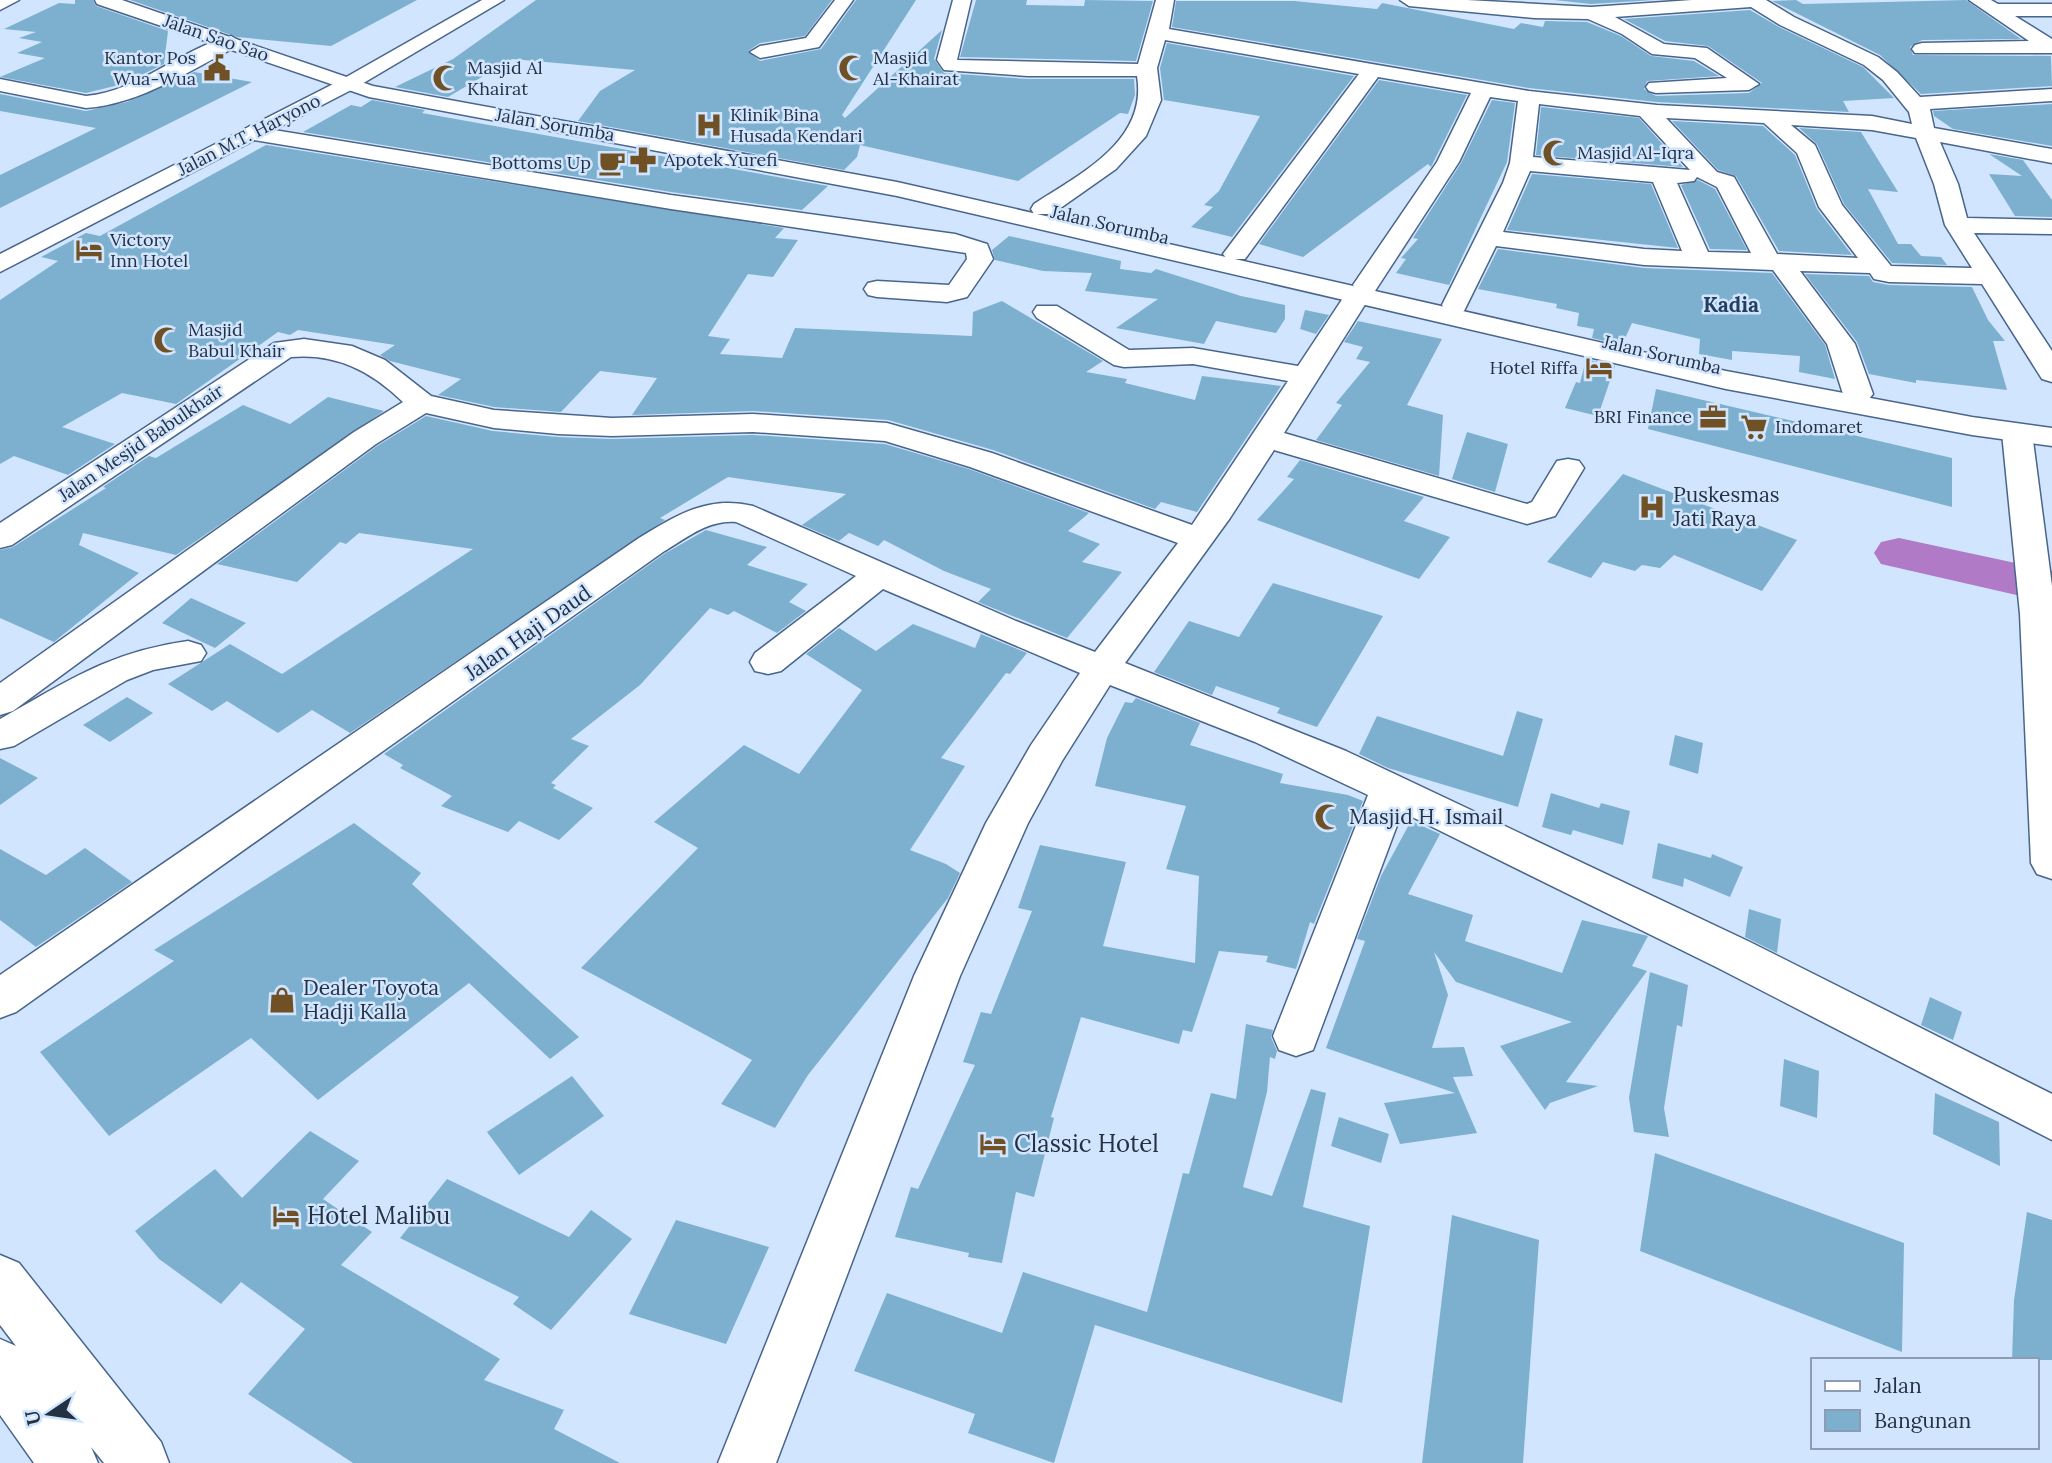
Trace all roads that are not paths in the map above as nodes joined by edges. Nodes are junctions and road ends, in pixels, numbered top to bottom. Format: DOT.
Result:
graph roads {
  1 [pos="10,0"];
  2 [pos="104,0"];
  3 [pos="470,0"];
  4 [pos="495,0"];
  5 [pos="844,0"];
  6 [pos="962,0"];
  7 [pos="1165,0"];
  8 [pos="1409,0"];
  9 [pos="1754,1"];
  10 [pos="0,4"];
  11 [pos="1985,5"];
  12 [pos="1540,6"];
  13 [pos="1589,7"];
  14 [pos="2052,10"];
  15 [pos="1160,33"];
  16 [pos="231,42"];
  17 [pos="2052,47"];
  18 [pos="1922,49"];
  19 [pos="761,52"];
  20 [pos="1374,68"];
  21 [pos="1146,70"];
  22 [pos="337,81"];
  23 [pos="1601,84"];
  24 [pos="0,85"];
  25 [pos="1636,86"];
  26 [pos="1484,88"];
  27 [pos="2052,95"];
  28 [pos="1529,97"];
  29 [pos="1915,104"];
  30 [pos="1604,106"];
  31 [pos="1647,110"];
  32 [pos="1768,116"];
  33 [pos="1924,131"];
  34 [pos="250,133"];
  35 [pos="2052,156"];
  36 [pos="1521,163"];
  37 [pos="1662,176"];
  38 [pos="1709,177"];
  39 [pos="1042,209"];
  40 [pos="1957,225"];
  41 [pos="2041,226"];
  42 [pos="1145,238"];
  43 [pos="1489,238"];
  44 [pos="2052,243"];
  45 [pos="0,248"];
  46 [pos="1236,254"];
  47 [pos="1699,260"];
  48 [pos="1776,263"];
  49 [pos="0,264"];
  50 [pos="1878,266"];
  51 [pos="1988,276"];
  52 [pos="877,289"];
  53 [pos="1362,290"];
  54 [pos="1455,305"];
  55 [pos="1047,312"];
  56 [pos="2052,373"];
  57 [pos="1307,376"];
  58 [pos="1858,394"];
  59 [pos="421,403"];
  60 [pos="2052,423"];
  61 [pos="2017,433"];
  62 [pos="1267,438"];
  63 [pos="2052,438"];
  64 [pos="1568,468"];
  65 [pos="0,538"];
  66 [pos="1199,539"];
  67 [pos="878,576"];
  68 [pos="188,653"];
  69 [pos="768,662"];
  70 [pos="1101,670"];
  71 [pos="0,702"];
  72 [pos="0,736"];
  73 [pos="1390,791"];
  74 [pos="2052,863"];
  75 [pos="0,999"];
  76 [pos="1296,1036"];
  77 [pos="2052,1118"];
  78 [pos="0,1281"];
  79 [pos="0,1367"];
  80 [pos="69,1463"];
  81 [pos="140,1463"];
  82 [pos="747,1463"];
  1 -- 10 [label="main road"];
  2 -- 16 [label="main road, Jalan Sao Sao"];
  3 -- 22 [label="main road, Jalan M.T. Haryono"];
  4 -- 22 [label="main road, Jalan M.T. Haryono"];
  5 -- 19 [label="main road"];
  6 -- 21 [label="main road"];
  7 -- 15 [label="main road"];
  8 -- 12 [label="main road"];
  9 -- 13 [label="main road"];
  9 -- 29 [label="main road"];
  11 -- 14 [label="main road"];
  11 -- 17 [label="main road"];
  12 -- 13 [label="main road"];
  13 -- 25 [label="main road"];
  15 -- 20 [label="main road"];
  15 -- 21 [label="main road"];
  16 -- 22 [label="main road, Jalan Sao Sao"];
  16 -- 24 [label="main road"];
  17 -- 18 [label="main road"];
  20 -- 26 [label="main road"];
  20 -- 46 [label="main road"];
  21 -- 39 [label="main road"];
  22 -- 34 [label="main road, Jalan M.T. Haryono"];
  22 -- 39 [label="main road, Jalan Sorumba"];
  22 -- 42 [label="main road, Jalan Sorumba"];
  22 -- 45 [label="main road, Jalan M.T. Haryono"];
  23 -- 30 [label="main road"];
  26 -- 28 [label="main road"];
  26 -- 53 [label="main road"];
  27 -- 29 [label="main road"];
  28 -- 30 [label="main road"];
  28 -- 36 [label="main road"];
  29 -- 33 [label="main road"];
  30 -- 31 [label="main road"];
  31 -- 32 [label="main road"];
  31 -- 38 [label="main road"];
  32 -- 33 [label="main road"];
  32 -- 50 [label="main road"];
  33 -- 35 [label="main road"];
  33 -- 40 [label="main road"];
  34 -- 49 [label="main road, Jalan M.T. Haryono"];
  34 -- 52 [label="main road"];
  36 -- 37 [label="main road"];
  36 -- 43 [label="main road"];
  37 -- 38 [label="main road"];
  37 -- 47 [label="main road"];
  38 -- 48 [label="main road"];
  39 -- 42 [label="main road, Jalan Sorumba"];
  40 -- 41 [label="main road"];
  40 -- 51 [label="main road"];
  41 -- 44 [label="main road"];
  42 -- 46 [label="main road, Jalan Sorumba"];
  42 -- 53 [label="main road, Jalan Sorumba"];
  43 -- 47 [label="main road"];
  43 -- 54 [label="main road"];
  46 -- 53 [label="main road, Jalan Sorumba"];
  47 -- 48 [label="main road"];
  48 -- 50 [label="main road"];
  48 -- 58 [label="main road"];
  50 -- 51 [label="main road"];
  51 -- 56 [label="main road"];
  53 -- 54 [label="main road, Jalan Sorumba"];
  53 -- 57 [label="main road"];
  53 -- 61 [label="main road, Jalan Sorumba"];
  54 -- 58 [label="main road, Jalan Sorumba"];
  55 -- 57 [label="main road"];
  57 -- 62 [label="main road"];
  58 -- 60 [label="main road, Jalan Sorumba"];
  59 -- 65 [label="main road, Jalan Mesjid Babulkhair"];
  59 -- 66 [label="main road"];
  59 -- 71 [label="main road"];
  60 -- 61 [label="main road"];
  61 -- 63 [label="main road, Jalan Sorumba"];
  61 -- 74 [label="main road"];
  62 -- 64 [label="main road"];
  62 -- 66 [label="main road"];
  66 -- 70 [label="main road"];
  67 -- 69 [label="main road"];
  67 -- 70 [label="main road, Jalan Haji Daud"];
  67 -- 75 [label="main road, Jalan Haji Daud"];
  68 -- 72 [label="main road"];
  70 -- 73 [label="main road, Jalan Haji Daud"];
  70 -- 82 [label="main road"];
  73 -- 76 [label="main road"];
  73 -- 77 [label="main road, Jalan Haji Daud"];
  78 -- 81 [label="main road"];
  79 -- 80 [label="main road"];
}
